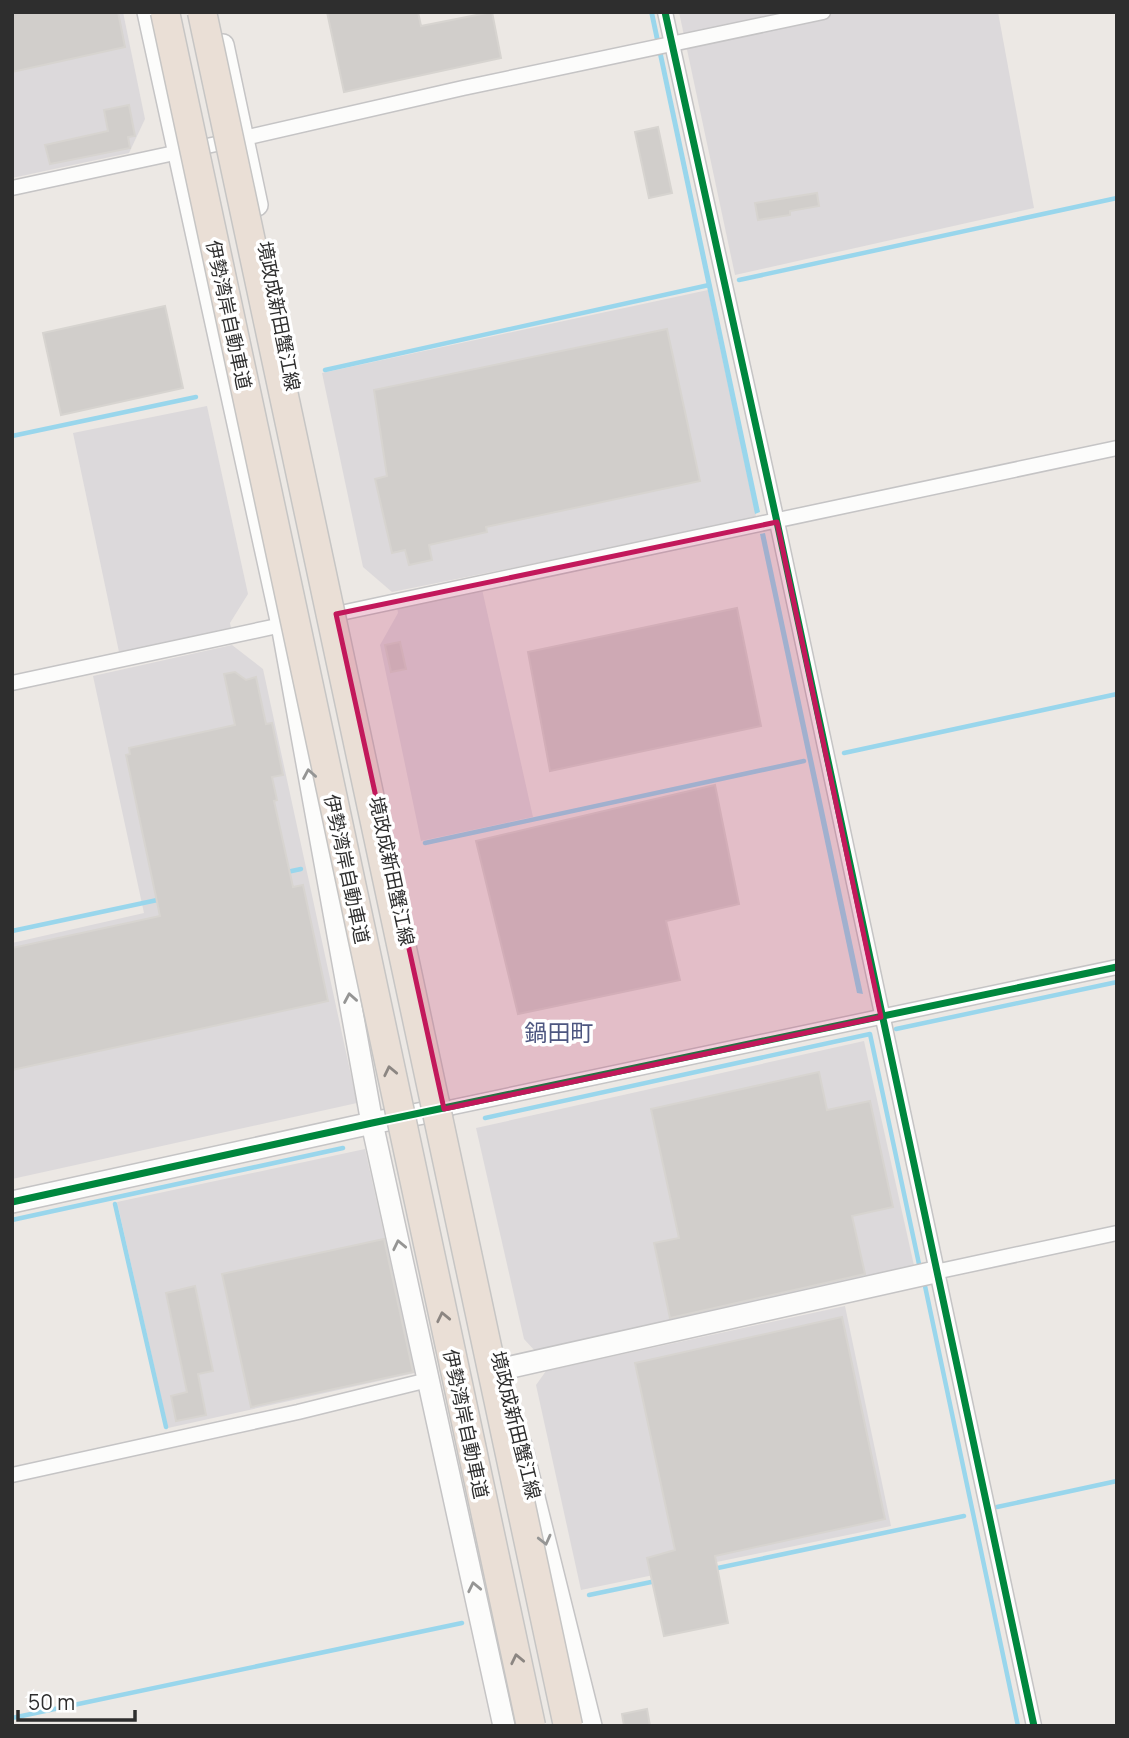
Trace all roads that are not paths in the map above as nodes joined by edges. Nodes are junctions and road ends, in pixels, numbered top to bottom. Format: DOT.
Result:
graph roads {
  1 [pos="148,12"];
  2 [pos="165,12"];
  3 [pos="202,12"];
  4 [pos="216,12"];
  5 [pos="665,12"];
  6 [pos="823,12"];
  7 [pos="668,45"];
  8 [pos="244,138"];
  9 [pos="178,153"];
  10 [pos="12,188"];
  11 [pos="1117,448"];
  12 [pos="777,522"];
  13 [pos="336,614"];
  14 [pos="282,625"];
  15 [pos="12,684"];
  16 [pos="1117,967"];
  17 [pos="881,1017"];
  18 [pos="444,1109"];
  19 [pos="372,1123"];
  20 [pos="12,1202"];
  21 [pos="1117,1233"];
  22 [pos="935,1272"];
  23 [pos="502,1369"];
  24 [pos="428,1380"];
  25 [pos="12,1475"];
  26 [pos="504,1726"];
  27 [pos="531,1726"];
  28 [pos="568,1726"];
  29 [pos="591,1726"];
  30 [pos="1034,1726"];
  1 -- 9 [label="main road"];
  27 -- 2 [label="highway, 伊勢湾岸自動車道, one-way, bridge"];
  3 -- 28 [label="highway, 伊勢湾岸自動車道, bridge"];
  4 -- 8 [label="main road, 境政成新田蟹江線"];
  5 -- 7 [label="street"];
  6 -- 7 [label="street"];
  7 -- 8 [label="street"];
  7 -- 12 [label="street"];
  8 -- 9 [label="street"];
  8 -- 13 [label="main road, 境政成新田蟹江線"];
  9 -- 10 [label="street"];
  9 -- 14 [label="main road"];
  11 -- 12 [label="street"];
  12 -- 13 [label="street"];
  12 -- 17 [label="street"];
  13 -- 18 [label="main road, 境政成新田蟹江線"];
  14 -- 15 [label="street"];
  19 -- 14 [label="main road, one-way"];
  16 -- 17 [label="street"];
  17 -- 18 [label="street"];
  17 -- 22 [label="street"];
  18 -- 19 [label="main road"];
  18 -- 23 [label="main road, 境政成新田蟹江線"];
  19 -- 20 [label="main road"];
  24 -- 19 [label="main road, one-way"];
  21 -- 22 [label="street"];
  22 -- 23 [label="main road"];
  22 -- 30 [label="street"];
  23 -- 29 [label="main road, 境政成新田蟹江線, one-way"];
  24 -- 25 [label="street"];
  26 -- 24 [label="main road, one-way"];
}
